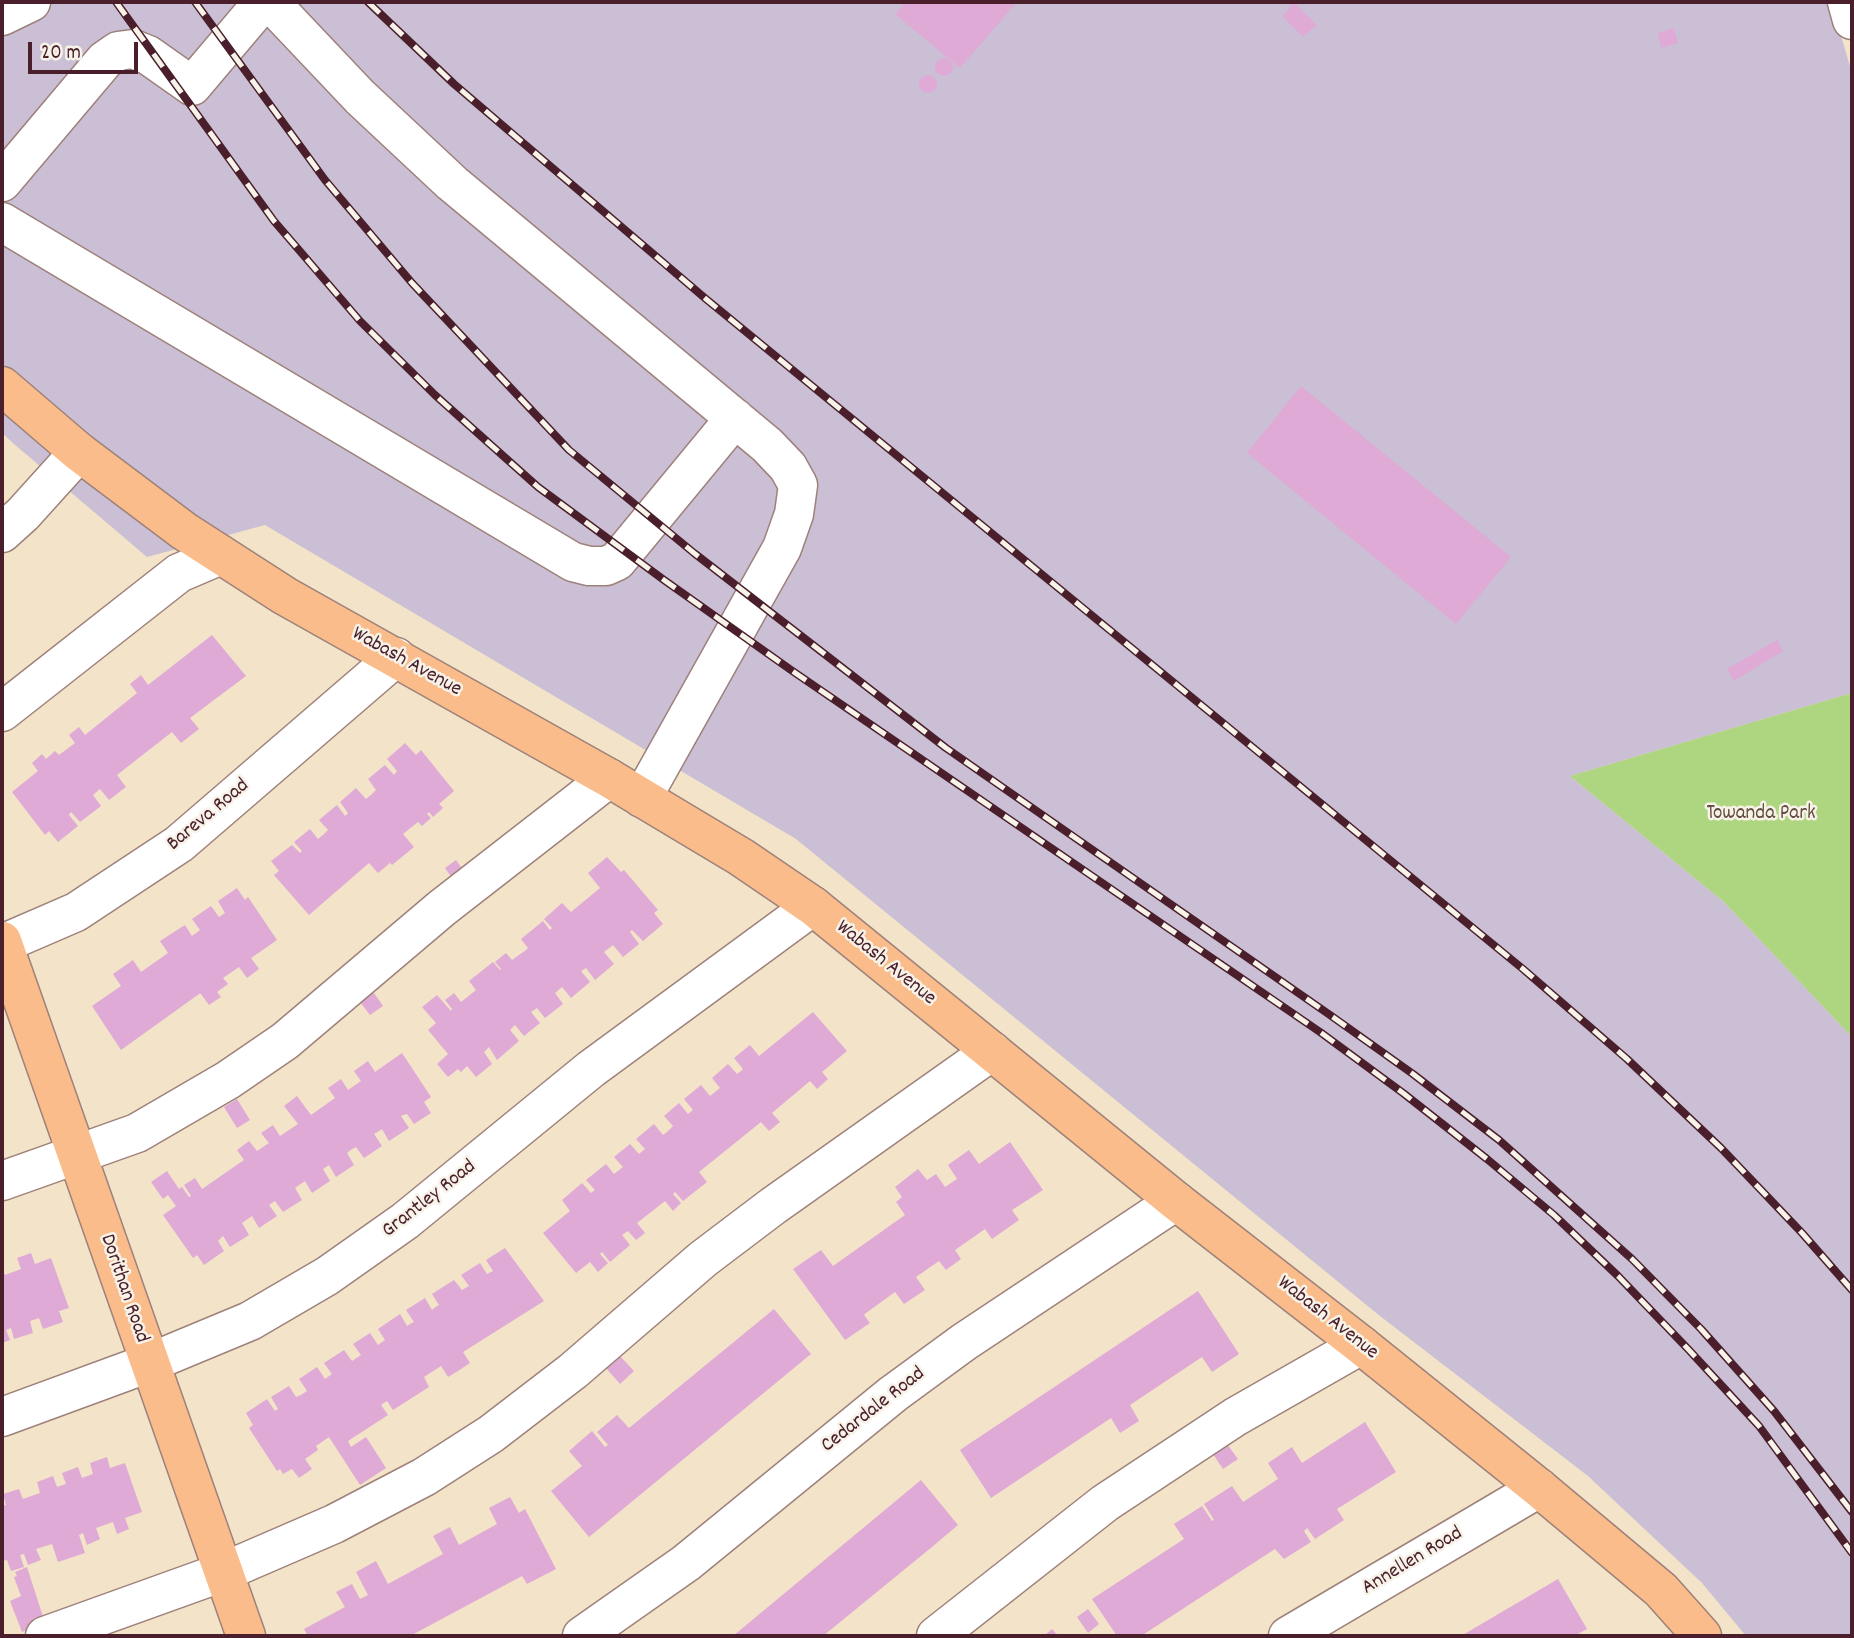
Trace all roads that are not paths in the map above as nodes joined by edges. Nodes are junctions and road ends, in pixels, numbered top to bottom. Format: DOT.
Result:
graph roads {
  1 [pos="9,2"];
  2 [pos="31,2"];
  3 [pos="263,2"];
  4 [pos="270,2"];
  5 [pos="1847,2"];
  6 [pos="2,14"];
  7 [pos="1852,20"];
  8 [pos="2,182"];
  9 [pos="2,222"];
  10 [pos="2,386"];
  11 [pos="734,418"];
  12 [pos="79,452"];
  13 [pos="2,533"];
  14 [pos="221,555"];
  15 [pos="396,657"];
  16 [pos="2,712"];
  17 [pos="609,778"];
  18 [pos="642,798"];
  19 [pos="813,906"];
  20 [pos="2,943"];
  21 [pos="992,1051"];
  22 [pos="76,1154"];
  23 [pos="2,1181"];
  24 [pos="1176,1201"];
  25 [pos="1361,1345"];
  26 [pos="149,1363"];
  27 [pos="2,1417"];
  28 [pos="1539,1488"];
  29 [pos="223,1572"];
  30 [pos="45,1636"];
  31 [pos="246,1636"];
  32 [pos="582,1636"];
  33 [pos="936,1636"];
  34 [pos="1288,1636"];
  35 [pos="1702,1636"];
  1 -- 6 [label="street"];
  2 -- 6 [label="street"];
  3 -- 8 [label="street"];
  4 -- 11 [label="street"];
  5 -- 7 [label="street"];
  9 -- 11 [label="street"];
  10 -- 12 [label="main road, Wabash Avenue"];
  11 -- 18 [label="street"];
  12 -- 13 [label="street"];
  12 -- 14 [label="main road, Wabash Avenue"];
  14 -- 15 [label="main road, Wabash Avenue"];
  14 -- 16 [label="street"];
  15 -- 17 [label="main road, Wabash Avenue"];
  15 -- 20 [label="street, Bareva Road"];
  17 -- 18 [label="main road, Wabash Avenue"];
  17 -- 22 [label="street"];
  18 -- 19 [label="main road, Wabash Avenue"];
  19 -- 21 [label="main road, Wabash Avenue"];
  19 -- 26 [label="street, Grantley Road"];
  20 -- 22 [label="main road, Dorithan Road"];
  21 -- 24 [label="main road, Wabash Avenue"];
  21 -- 29 [label="street"];
  22 -- 23 [label="street"];
  22 -- 26 [label="main road, Dorithan Road"];
  24 -- 25 [label="main road, Wabash Avenue"];
  24 -- 32 [label="street, Cedardale Road"];
  25 -- 28 [label="main road, Wabash Avenue"];
  25 -- 33 [label="street"];
  26 -- 27 [label="street, Grantley Road"];
  26 -- 29 [label="main road, Dorithan Road"];
  28 -- 34 [label="street, Annellen Road"];
  28 -- 35 [label="main road, Wabash Avenue"];
  29 -- 30 [label="street"];
  29 -- 31 [label="main road, Dorithan Road"];
}
